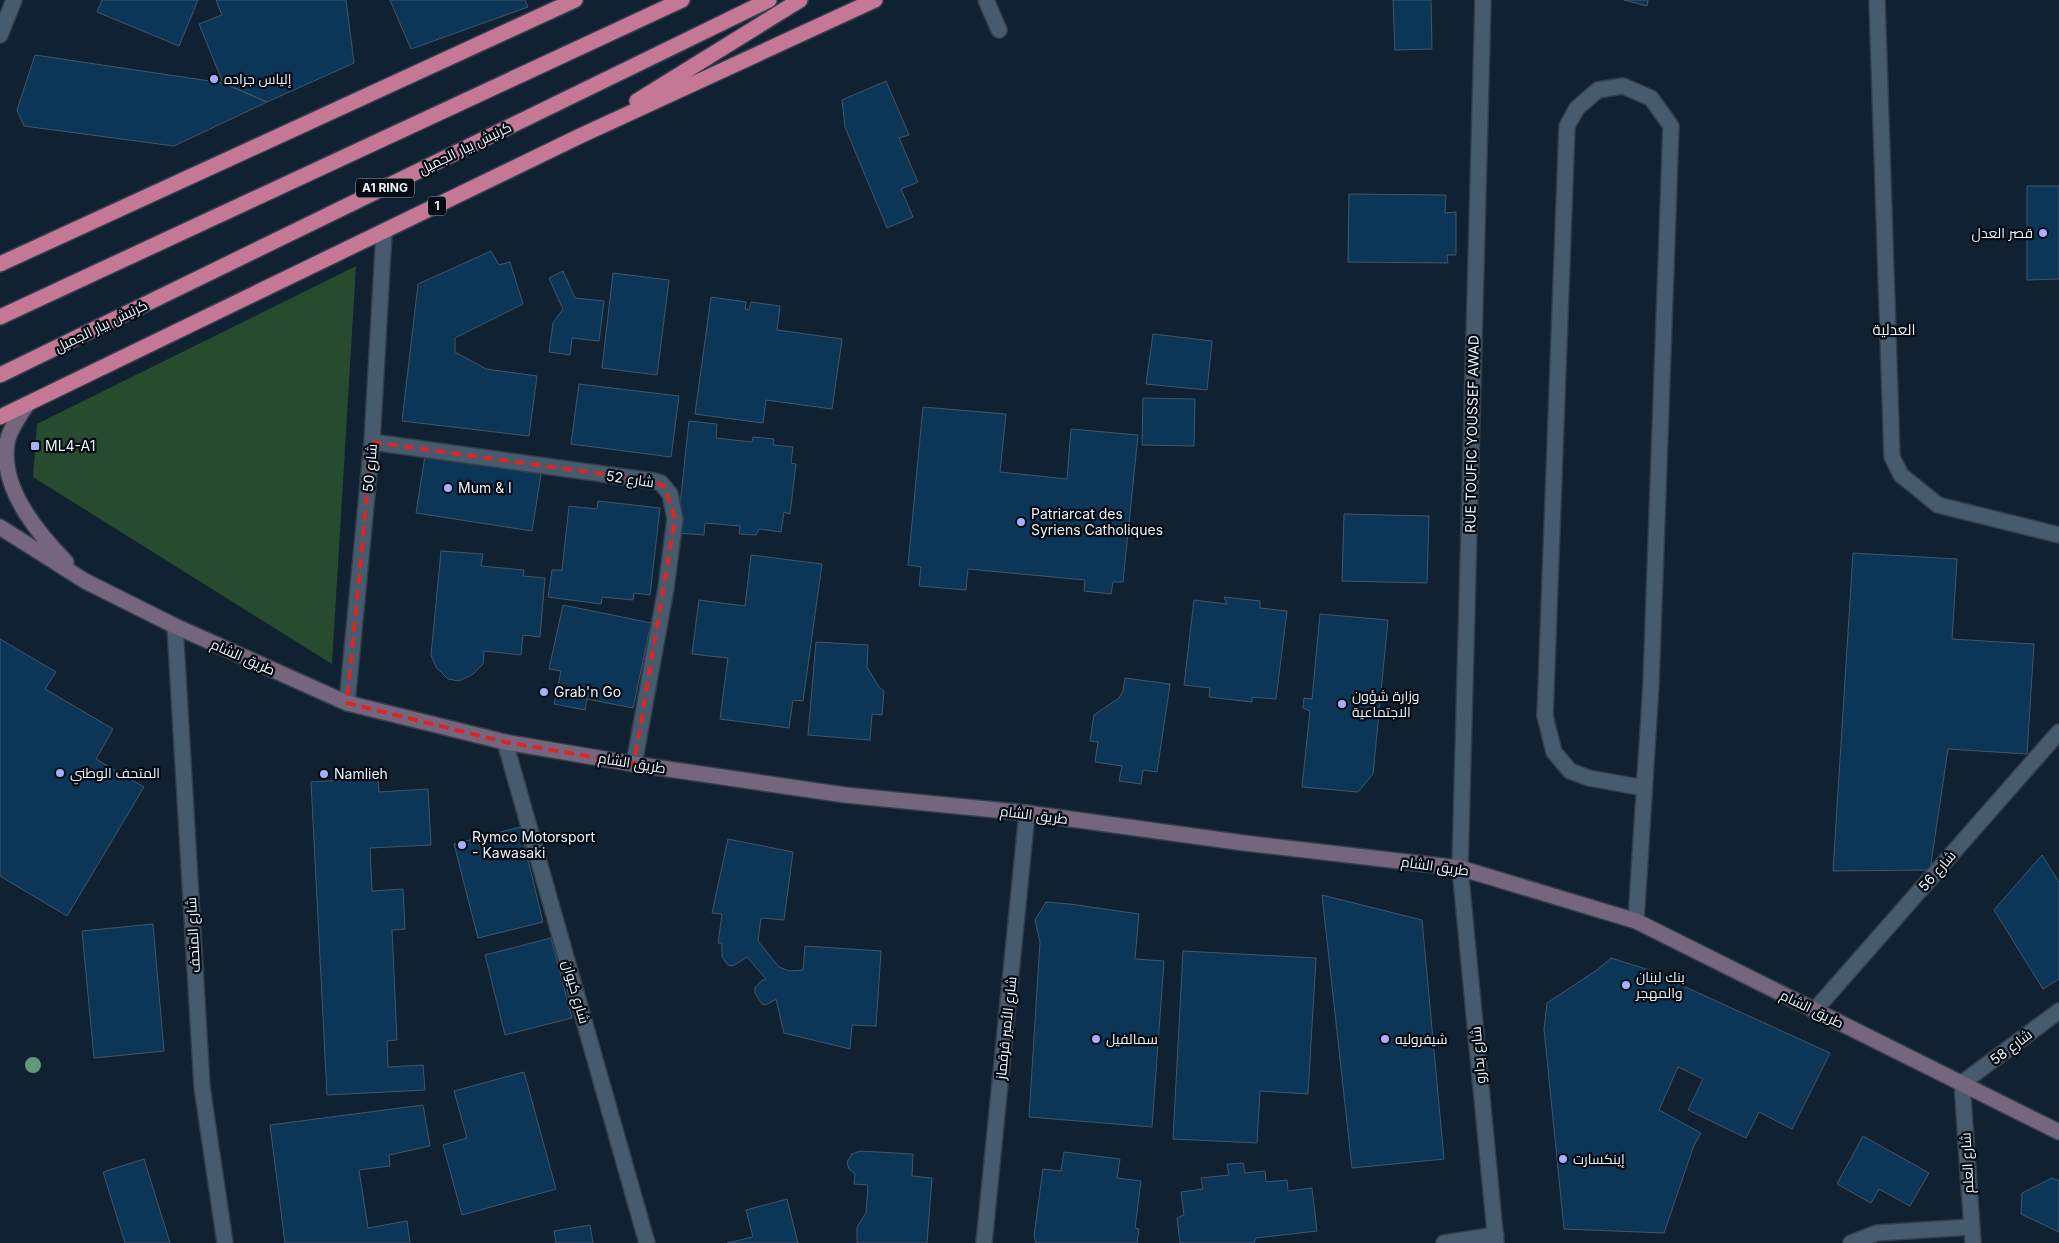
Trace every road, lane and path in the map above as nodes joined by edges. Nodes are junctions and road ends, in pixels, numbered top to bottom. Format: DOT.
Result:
graph roads {
  1 [pos="14,0"];
  2 [pos="575,0"];
  3 [pos="682,0"];
  4 [pos="769,0"];
  5 [pos="800,0"];
  6 [pos="875,0"];
  7 [pos="986,0"];
  8 [pos="1483,0"];
  9 [pos="1877,0"];
  10 [pos="998,30"];
  11 [pos="0,35"];
  12 [pos="580,136"];
  13 [pos="384,232"];
  14 [pos="0,264"];
  15 [pos="0,317"];
  16 [pos="0,376"];
  17 [pos="26,406"];
  18 [pos="0,417"];
  19 [pos="372,442"];
  20 [pos="0,527"];
  21 [pos="2059,535"];
  22 [pos="85,582"];
  23 [pos="175,626"];
  24 [pos="347,703"];
  25 [pos="2059,732"];
  26 [pos="505,742"];
  27 [pos="634,764"];
  28 [pos="1644,788"];
  29 [pos="1027,813"];
  30 [pos="1460,868"];
  31 [pos="1636,921"];
  32 [pos="1814,1011"];
  33 [pos="2059,1011"];
  34 [pos="1962,1083"];
  35 [pos="2059,1132"];
  36 [pos="1971,1227"];
  37 [pos="1496,1239"];
  38 [pos="225,1243"];
  39 [pos="647,1243"];
  40 [pos="984,1243"];
  41 [pos="1444,1243"];
  42 [pos="1851,1243"];
  43 [pos="1973,1243"];
  1 -- 11 [label="street"];
  2 -- 14 [label="highway"];
  3 -- 15 [label="highway"];
  4 -- 16 [label="highway, كرنيش بيار الجميل / A1 RING"];
  5 -- 12 [label="highway"];
  6 -- 12 [label="highway, 1"];
  7 -- 10 [label="street"];
  8 -- 30 [label="street, RUE TOUFIC YOUSSEF AWAD"];
  9 -- 21 [label="street"];
  12 -- 13 [label="highway, 1"];
  13 -- 17 [label="highway, 1"];
  13 -- 19 [label="street, شارع 50"];
  17 -- 18 [label="highway, 1"];
  17 -- 22 [label="main road"];
  19 -- 24 [label="street, شارع 50"];
  19 -- 27 [label="street, شارع 52"];
  20 -- 22 [label="main road, طريق الشام"];
  22 -- 23 [label="main road, طريق الشام"];
  23 -- 24 [label="main road, طريق الشام"];
  23 -- 38 [label="street, شارع المتحف"];
  24 -- 26 [label="main road, طريق الشام"];
  25 -- 32 [label="street, شارع 56"];
  26 -- 27 [label="main road, طريق الشام"];
  26 -- 39 [label="street, شارع كيوان"];
  27 -- 29 [label="main road, طريق الشام"];
  28 -- 28 [label="street"];
  28 -- 31 [label="street"];
  29 -- 30 [label="main road, طريق الشام"];
  29 -- 40 [label="street, شارع الأمير قرقماز"];
  30 -- 31 [label="main road, طريق الشام"];
  30 -- 37 [label="street, شارع بدارو"];
  31 -- 32 [label="main road, طريق الشام"];
  32 -- 34 [label="main road, طريق الشام"];
  33 -- 34 [label="street, شارع 58"];
  34 -- 35 [label="main road, طريق الشام"];
  34 -- 36 [label="street, شارع العلم"];
  36 -- 42 [label="street"];
  36 -- 43 [label="street, شارع العلم"];
  37 -- 41 [label="street"];
}
